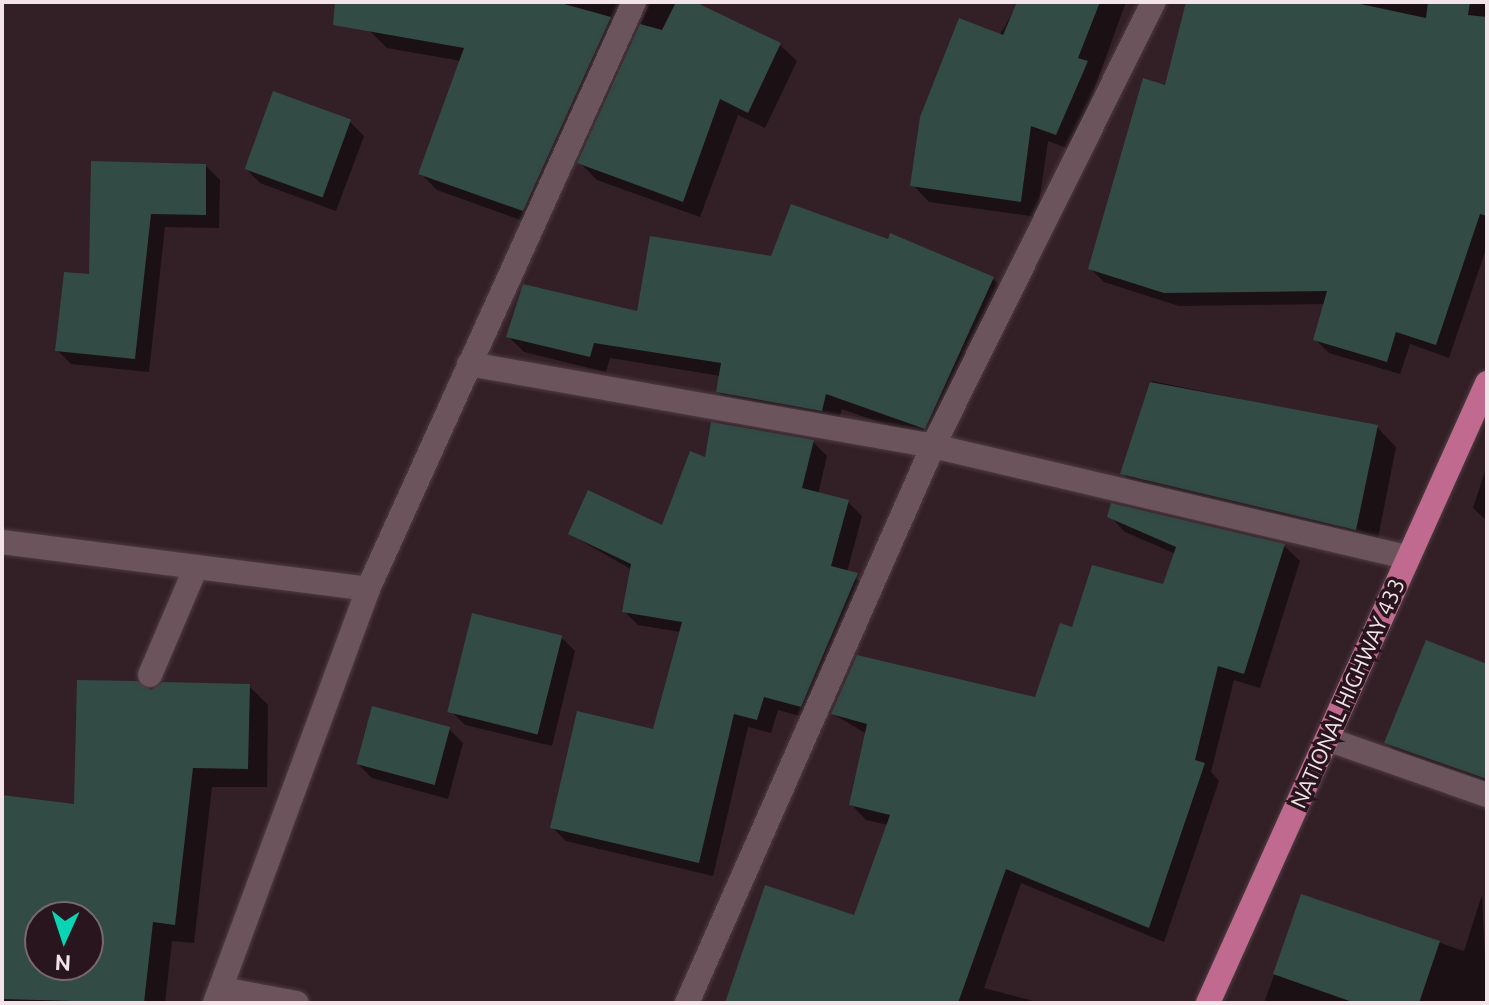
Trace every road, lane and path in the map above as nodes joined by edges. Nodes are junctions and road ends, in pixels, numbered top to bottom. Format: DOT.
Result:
graph roads {
  1 [pos="634,2"];
  2 [pos="1153,2"];
  3 [pos="469,364"];
  4 [pos="1487,383"];
  5 [pos="933,446"];
  6 [pos="2,542"];
  7 [pos="1407,557"];
  8 [pos="196,567"];
  9 [pos="368,589"];
  10 [pos="150,675"];
  11 [pos="1327,739"];
  12 [pos="1487,795"];
  13 [pos="219,996"];
  14 [pos="297,1003"];
  15 [pos="687,1003"];
  16 [pos="1208,1003"];
  1 -- 3 [label="street"];
  2 -- 5 [label="street"];
  3 -- 5 [label="street"];
  3 -- 9 [label="street"];
  4 -- 7 [label="main road, NATIONAL HIGHWAY 433"];
  5 -- 7 [label="street"];
  5 -- 15 [label="street"];
  6 -- 8 [label="street"];
  7 -- 11 [label="main road, NATIONAL HIGHWAY 433"];
  8 -- 9 [label="street"];
  8 -- 10 [label="street"];
  9 -- 13 [label="street"];
  11 -- 12 [label="street"];
  11 -- 16 [label="main road, NATIONAL HIGHWAY 433"];
  13 -- 14 [label="street"];
}
